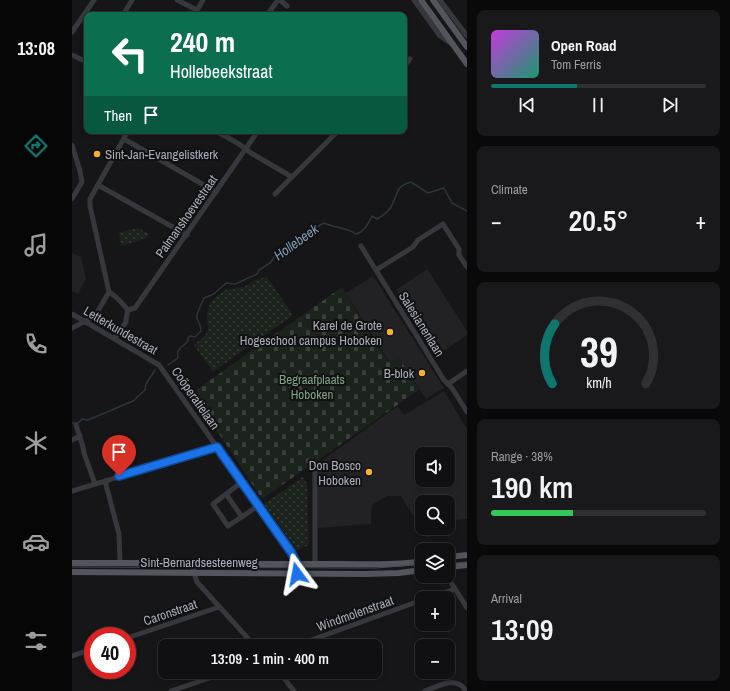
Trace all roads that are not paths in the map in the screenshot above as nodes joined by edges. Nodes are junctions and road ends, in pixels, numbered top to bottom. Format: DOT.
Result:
graph roads {
  1 [pos="94,0"];
  2 [pos="132,0"];
  3 [pos="177,0"];
  4 [pos="203,0"];
  5 [pos="279,0"];
  6 [pos="414,0"];
  7 [pos="421,0"];
  8 [pos="433,0"];
  9 [pos="440,0"];
  10 [pos="287,6"];
  11 [pos="86,12"];
  12 [pos="125,12"];
  13 [pos="195,12"];
  14 [pos="197,12"];
  15 [pos="269,12"];
  16 [pos="84,15"];
  17 [pos="72,32"];
  18 [pos="467,36"];
  19 [pos="453,44"];
  20 [pos="467,47"];
  21 [pos="72,55"];
  22 [pos="410,59"];
  23 [pos="84,61"];
  24 [pos="407,62"];
  25 [pos="467,64"];
  26 [pos="126,134"];
  27 [pos="221,134"];
  28 [pos="256,134"];
  29 [pos="335,134"];
  30 [pos="124,139"];
  31 [pos="72,145"];
  32 [pos="245,149"];
  33 [pos="292,177"];
  34 [pos="98,184"];
  35 [pos="216,192"];
  36 [pos="275,194"];
  37 [pos="72,199"];
  38 [pos="187,235"];
  39 [pos="361,246"];
  40 [pos="467,267"];
  41 [pos="376,270"];
  42 [pos="109,292"];
  43 [pos="128,310"];
  44 [pos="72,314"];
  45 [pos="85,322"];
  46 [pos="72,328"];
  47 [pos="115,338"];
  48 [pos="159,365"];
  49 [pos="467,371"];
  50 [pos="448,384"];
  51 [pos="467,412"];
  52 [pos="76,425"];
  53 [pos="80,436"];
  54 [pos="72,440"];
  55 [pos="217,447"];
  56 [pos="315,470"];
  57 [pos="105,481"];
  58 [pos="242,482"];
  59 [pos="95,484"];
  60 [pos="72,491"];
  61 [pos="226,494"];
  62 [pos="258,506"];
  63 [pos="242,517"];
  64 [pos="467,555"];
  65 [pos="455,556"];
  66 [pos="415,561"];
  67 [pos="72,563"];
  68 [pos="120,563"];
  69 [pos="193,564"];
  70 [pos="297,564"];
  71 [pos="315,564"];
  72 [pos="467,565"];
  73 [pos="455,566"];
  74 [pos="415,571"];
  75 [pos="72,572"];
  76 [pos="194,573"];
  77 [pos="297,574"];
  78 [pos="452,583"];
  79 [pos="455,588"];
  80 [pos="447,591"];
  81 [pos="415,603"];
  82 [pos="220,607"];
  83 [pos="467,608"];
  84 [pos="136,635"];
  85 [pos="250,639"];
  86 [pos="314,639"];
  87 [pos="84,652"];
  88 [pos="72,656"];
  89 [pos="206,679"];
  90 [pos="285,679"];
  91 [pos="171,691"];
  92 [pos="294,691"];
  93 [pos="425,691"];
  94 [pos="466,691"];
  1 -- 11 [label="street"];
  2 -- 12 [label="street"];
  3 -- 13 [label="street"];
  4 -- 14 [label="street"];
  5 -- 10 [label="street"];
  5 -- 15 [label="street"];
  6 -- 19 [label="street"];
  7 -- 19 [label="main road"];
  8 -- 20 [label="main road"];
  9 -- 18 [label="street"];
  16 -- 17 [label="street"];
  19 -- 25 [label="main road"];
  21 -- 23 [label="street"];
  22 -- 24 [label="street"];
  26 -- 30 [label="street"];
  27 -- 32 [label="street"];
  28 -- 32 [label="street, Palmanshoevestraat"];
  29 -- 33 [label="street"];
  30 -- 34 [label="street"];
  30 -- 35 [label="street"];
  31 -- 37 [label="street"];
  32 -- 33 [label="street"];
  32 -- 35 [label="street, Palmanshoevestraat"];
  33 -- 36 [label="street"];
  34 -- 38 [label="street"];
  34 -- 42 [label="street"];
  35 -- 38 [label="street, Palmanshoevestraat"];
  38 -- 43 [label="street, Palmanshoevestraat"];
  39 -- 41 [label="street, Salesianenlaan"];
  40 -- 41 [label="street"];
  41 -- 50 [label="street, Salesianenlaan"];
  42 -- 43 [label="street"];
  42 -- 45 [label="street"];
  43 -- 47 [label="street"];
  44 -- 45 [label="street, Letterkundestraat"];
  45 -- 46 [label="street"];
  45 -- 47 [label="street, Letterkundestraat"];
  47 -- 48 [label="street, Letterkundestraat"];
  48 -- 55 [label="street, Coöperatielaan"];
  49 -- 50 [label="street"];
  50 -- 51 [label="street, Salesianenlaan"];
  52 -- 53 [label="street"];
  53 -- 54 [label="street"];
  53 -- 59 [label="street"];
  55 -- 57 [label="street"];
  55 -- 58 [label="street, Coöperatielaan"];
  56 -- 71 [label="street"];
  57 -- 59 [label="street"];
  57 -- 68 [label="street"];
  58 -- 61 [label="street"];
  58 -- 62 [label="street, Coöperatielaan"];
  59 -- 60 [label="street"];
  61 -- 63 [label="street"];
  61 -- 63 [label="street"];
  62 -- 63 [label="street"];
  62 -- 70 [label="street, Coöperatielaan"];
  64 -- 65 [label="main road"];
  66 -- 71 [label="main road, Sint-Bernardsesteenweg"];
  67 -- 68 [label="main road, Sint-Bernardsesteenweg"];
  68 -- 69 [label="main road, Sint-Bernardsesteenweg"];
  69 -- 70 [label="main road, Sint-Bernardsesteenweg"];
  69 -- 76 [label="street"];
  70 -- 71 [label="main road, Sint-Bernardsesteenweg"];
  70 -- 77 [label="street, Coöperatielaan"];
  72 -- 73 [label="main road"];
  74 -- 77 [label="main road, Sint-Bernardsesteenweg"];
  75 -- 76 [label="main road, Sint-Bernardsesteenweg"];
  76 -- 77 [label="main road, Sint-Bernardsesteenweg"];
  76 -- 82 [label="street"];
  78 -- 79 [label="street"];
  79 -- 80 [label="street"];
  79 -- 83 [label="street"];
  81 -- 86 [label="street, Windmolenstraat"];
  82 -- 84 [label="street, Caronstraat"];
  82 -- 85 [label="street"];
  87 -- 88 [label="street"];
  89 -- 91 [label="street"];
  90 -- 92 [label="street"];
  93 -- 94 [label="street"];
}
